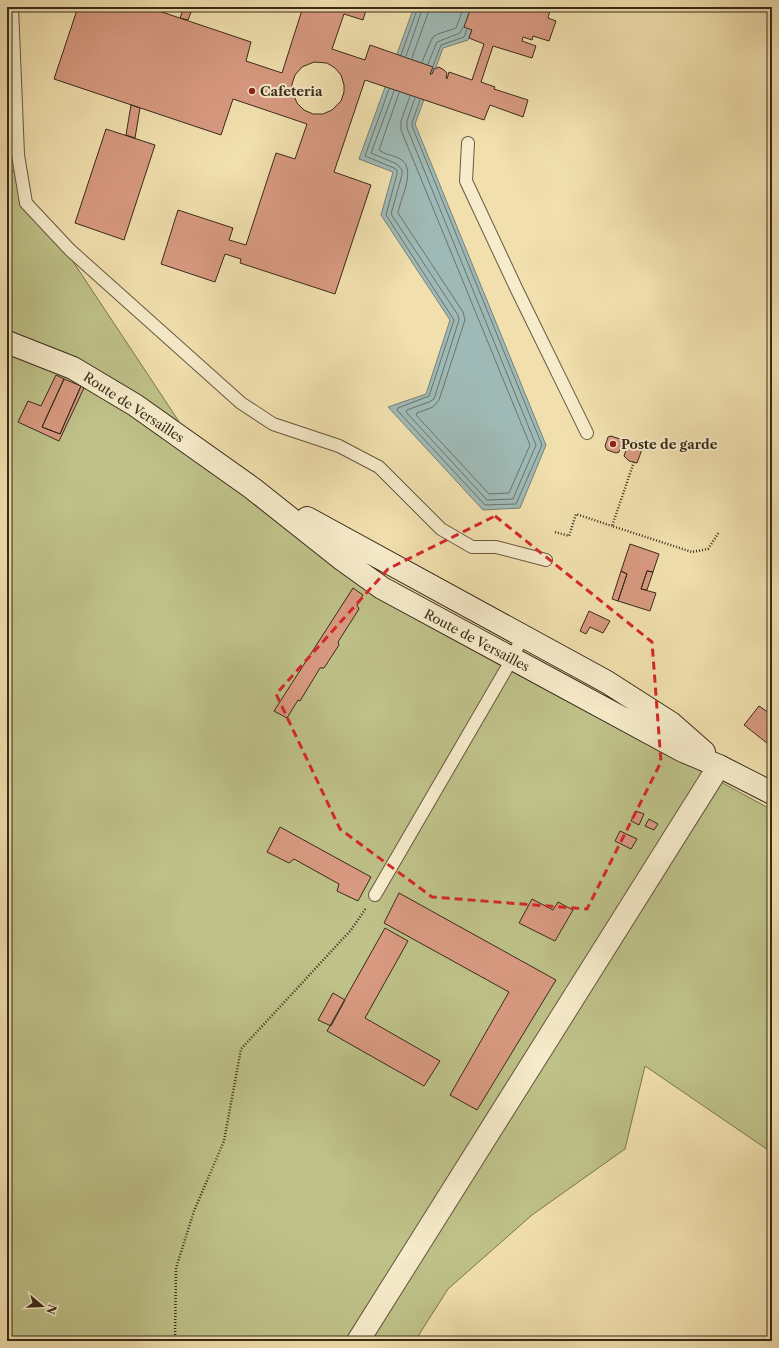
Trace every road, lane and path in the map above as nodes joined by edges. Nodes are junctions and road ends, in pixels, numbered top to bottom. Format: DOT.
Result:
graph roads {
  1 [pos="12,7"];
  2 [pos="468,143"];
  3 [pos="7,342"];
  4 [pos="587,433"];
  5 [pos="634,462"];
  6 [pos="252,488"];
  7 [pos="612,526"];
  8 [pos="555,532"];
  9 [pos="719,532"];
  10 [pos="546,560"];
  11 [pos="522,637"];
  12 [pos="512,659"];
  13 [pos="719,766"];
  14 [pos="772,793"];
  15 [pos="375,895"];
  16 [pos="175,1341"];
  17 [pos="358,1341"];
  1 -- 10 [label="lane"];
  2 -- 4 [label="lane"];
  3 -- 6 [label="main road, Route de Versailles"];
  5 -- 7 [label="path"];
  6 -- 11 [label="main road, Route de Versailles"];
  6 -- 12 [label="main road, Route de Versailles"];
  7 -- 8 [label="path"];
  7 -- 9 [label="path"];
  11 -- 12 [label="lane"];
  11 -- 13 [label="main road, Route de Versailles"];
  12 -- 13 [label="main road, Route de Versailles"];
  12 -- 15 [label="lane"];
  13 -- 14 [label="main road, Route de Versailles"];
  13 -- 17 [label="main road"];
  15 -- 16 [label="path"];
}
